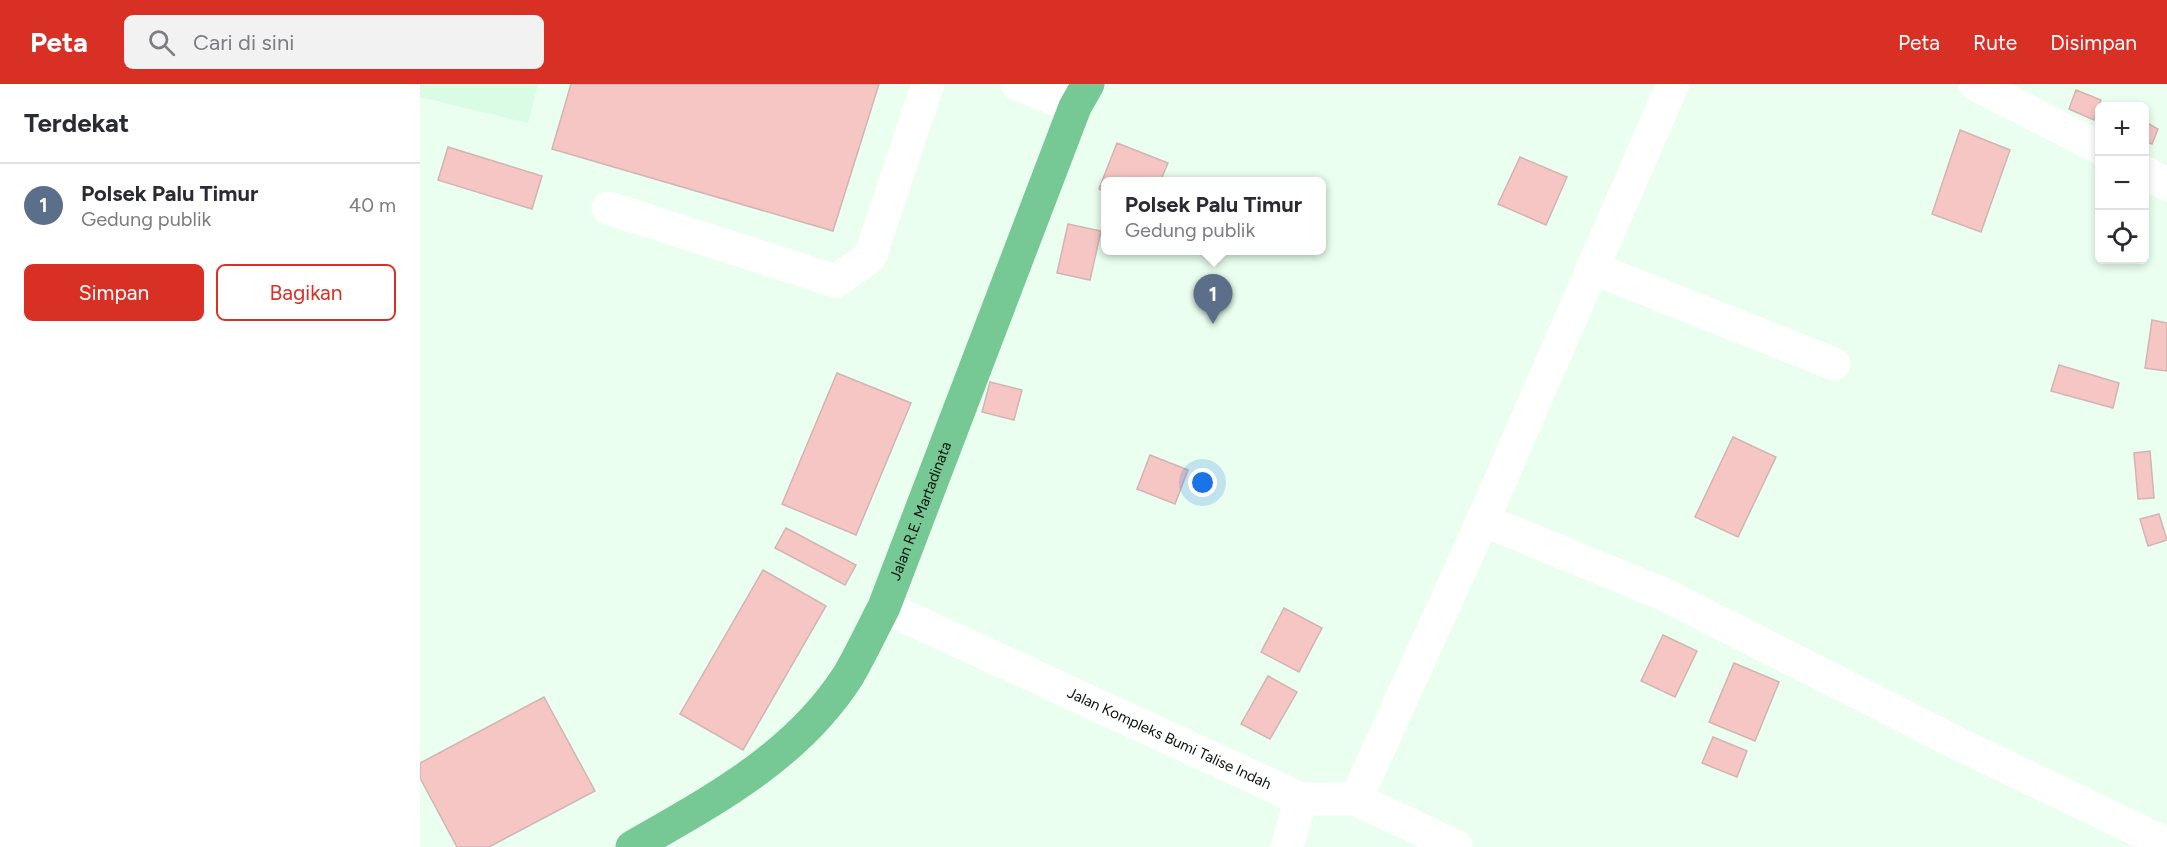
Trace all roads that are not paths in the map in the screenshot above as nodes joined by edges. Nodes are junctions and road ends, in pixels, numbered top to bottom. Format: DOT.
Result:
graph roads {
  1 [pos="928,84"];
  2 [pos="1017,84"];
  3 [pos="1673,84"];
  4 [pos="1975,84"];
  5 [pos="1082,95"];
  6 [pos="2095,145"];
  7 [pos="2149,174"];
  8 [pos="2167,184"];
  9 [pos="608,208"];
  10 [pos="1592,268"];
  11 [pos="1834,364"];
  12 [pos="1483,520"];
  13 [pos="884,607"];
  14 [pos="1301,799"];
  15 [pos="1356,799"];
  16 [pos="2167,844"];
  17 [pos="632,847"];
  18 [pos="1287,847"];
  19 [pos="1457,847"];
  1 -- 9 [label="street"];
  2 -- 5 [label="street"];
  3 -- 10 [label="street"];
  4 -- 6 [label="street"];
  5 -- 13 [label="highway, Jalan R.E. Martadinata"];
  7 -- 8 [label="street"];
  10 -- 11 [label="street"];
  10 -- 12 [label="street"];
  12 -- 15 [label="street"];
  12 -- 16 [label="street"];
  13 -- 14 [label="street, Jalan Kompleks Bumi Talise Indah"];
  13 -- 17 [label="highway, Jalan R.E. Martadinata"];
  14 -- 15 [label="street, Jalan Kompleks Bumi Talise Indah"];
  14 -- 18 [label="street"];
  15 -- 19 [label="street, Jalan Kompleks Bumi Talise Indah"];
}
